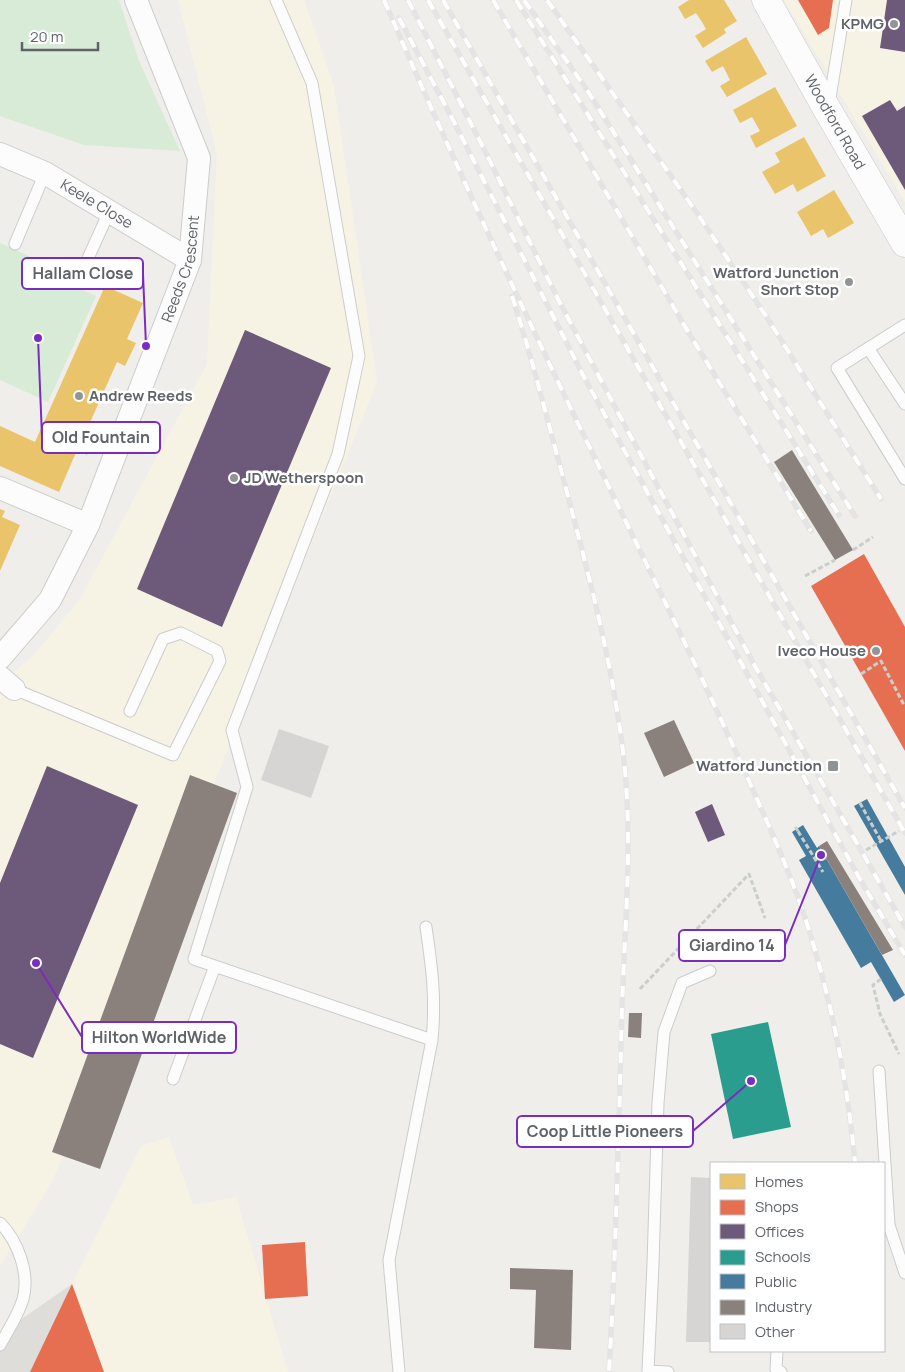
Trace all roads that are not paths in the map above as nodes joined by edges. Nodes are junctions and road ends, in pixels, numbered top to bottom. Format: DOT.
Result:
graph roads {
  1 [pos="136,0"];
  2 [pos="276,0"];
  3 [pos="766,0"];
  4 [pos="846,0"];
  5 [pos="828,111"];
  6 [pos="0,154"];
  7 [pos="45,173"];
  8 [pos="109,212"];
  9 [pos="905,243"];
  10 [pos="15,244"];
  11 [pos="190,260"];
  12 [pos="80,276"];
  13 [pos="905,325"];
  14 [pos="868,348"];
  15 [pos="905,404"];
  16 [pos="905,479"];
  17 [pos="0,488"];
  18 [pos="88,525"];
  19 [pos="0,658"];
  20 [pos="7,683"];
  21 [pos="130,711"];
  22 [pos="426,927"];
  23 [pos="214,966"];
  24 [pos="710,971"];
  25 [pos="432,1040"];
  26 [pos="879,1071"];
  27 [pos="173,1080"];
  28 [pos="885,1162"];
  29 [pos="885,1163"];
  30 [pos="0,1223"];
  31 [pos="905,1273"];
  32 [pos="0,1345"];
  33 [pos="777,1352"];
  34 [pos="648,1371"];
  35 [pos="399,1372"];
  36 [pos="668,1372"];
  37 [pos="781,1372"];
  1 -- 11 [label="street, Reeds Crescent"];
  2 -- 23 [label="lane"];
  3 -- 5 [label="street, Woodford Road"];
  4 -- 5 [label="lane"];
  5 -- 9 [label="street, Woodford Road"];
  6 -- 7 [label="street, Keele Close"];
  7 -- 8 [label="street, Keele Close"];
  7 -- 10 [label="lane"];
  8 -- 11 [label="street, Keele Close"];
  8 -- 12 [label="lane"];
  11 -- 18 [label="street, Reeds Crescent"];
  13 -- 14 [label="lane"];
  14 -- 15 [label="lane"];
  14 -- 16 [label="lane"];
  17 -- 18 [label="street"];
  18 -- 19 [label="street, Reeds Crescent"];
  20 -- 21 [label="lane"];
  22 -- 25 [label="lane"];
  23 -- 25 [label="lane"];
  23 -- 27 [label="lane"];
  24 -- 34 [label="lane"];
  25 -- 35 [label="lane"];
  26 -- 28 [label="lane"];
  29 -- 31 [label="lane"];
  30 -- 32 [label="lane"];
  33 -- 37 [label="lane"];
  34 -- 36 [label="lane"];
}
